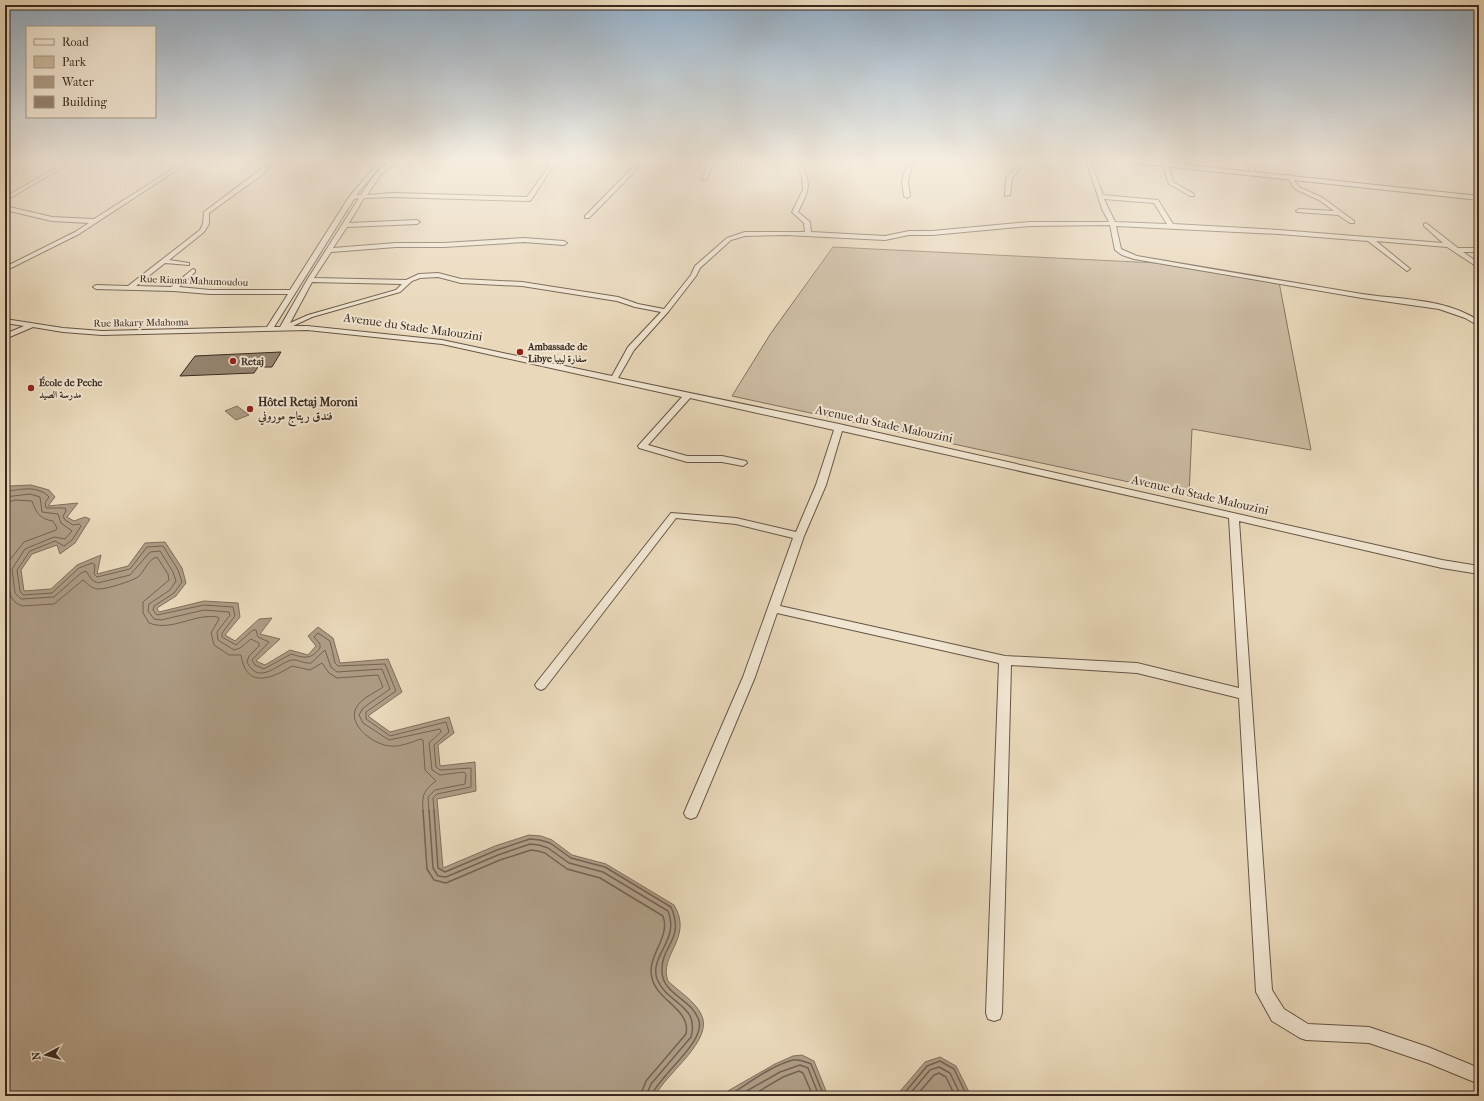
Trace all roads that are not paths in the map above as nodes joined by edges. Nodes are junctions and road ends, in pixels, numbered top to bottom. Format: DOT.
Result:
graph roads {
  1 [pos="19,211"];
  2 [pos="110,211"];
  3 [pos="209,211"];
  4 [pos="343,211"];
  5 [pos="353,211"];
  6 [pos="593,211"];
  7 [pos="795,211"];
  8 [pos="1106,211"];
  9 [pos="1163,211"];
  10 [pos="1307,211"];
  11 [pos="1340,213"];
  12 [pos="587,217"];
  13 [pos="94,222"];
  14 [pos="417,222"];
  15 [pos="1352,222"];
  16 [pos="1113,224"];
  17 [pos="345,225"];
  18 [pos="1426,225"];
  19 [pos="1171,226"];
  20 [pos="808,235"];
  21 [pos="1371,240"];
  22 [pos="564,243"];
  23 [pos="1449,246"];
  24 [pos="329,250"];
  25 [pos="1457,250"];
  26 [pos="1479,250"];
  27 [pos="165,261"];
  28 [pos="187,264"];
  29 [pos="1479,266"];
  30 [pos="5,269"];
  31 [pos="1407,270"];
  32 [pos="193,271"];
  33 [pos="310,280"];
  34 [pos="408,282"];
  35 [pos="96,287"];
  36 [pos="129,288"];
  37 [pos="173,288"];
  38 [pos="292,292"];
  39 [pos="666,311"];
  40 [pos="5,321"];
  41 [pos="1477,321"];
  42 [pos="30,326"];
  43 [pos="281,328"];
  44 [pos="269,329"];
  45 [pos="5,337"];
  46 [pos="614,379"];
  47 [pos="688,395"];
  48 [pos="839,427"];
  49 [pos="743,463"];
  50 [pos="1234,516"];
  51 [pos="799,536"];
  52 [pos="1479,570"];
  53 [pos="773,608"];
  54 [pos="1005,660"];
  55 [pos="542,685"];
  56 [pos="1243,694"];
  57 [pos="691,813"];
  58 [pos="994,1014"];
  59 [pos="1479,1076"];
  1 -- 13 [label="street"];
  2 -- 13 [label="street"];
  3 -- 27 [label="street"];
  4 -- 38 [label="street"];
  5 -- 17 [label="street"];
  6 -- 12 [label="street"];
  7 -- 20 [label="street"];
  8 -- 16 [label="street"];
  9 -- 19 [label="street"];
  10 -- 11 [label="street"];
  11 -- 15 [label="street"];
  13 -- 30 [label="street"];
  14 -- 17 [label="street"];
  16 -- 19 [label="street"];
  16 -- 20 [label="street"];
  16 -- 41 [label="street"];
  17 -- 24 [label="street"];
  18 -- 23 [label="street"];
  19 -- 21 [label="street"];
  20 -- 39 [label="street"];
  21 -- 23 [label="street"];
  21 -- 31 [label="street"];
  22 -- 24 [label="street"];
  23 -- 25 [label="street"];
  24 -- 33 [label="street"];
  25 -- 26 [label="street"];
  25 -- 29 [label="street"];
  27 -- 28 [label="street"];
  27 -- 36 [label="street"];
  32 -- 37 [label="street"];
  33 -- 34 [label="street"];
  33 -- 43 [label="street"];
  34 -- 39 [label="street"];
  34 -- 43 [label="street"];
  35 -- 36 [label="street, Rue Riama Mahamoudou"];
  36 -- 37 [label="street, Rue Riama Mahamoudou"];
  37 -- 38 [label="street, Rue Riama Mahamoudou"];
  38 -- 44 [label="street"];
  39 -- 46 [label="street"];
  40 -- 42 [label="street, Rue Bakary Mdahoma"];
  42 -- 44 [label="street, Rue Bakary Mdahoma"];
  42 -- 45 [label="street"];
  43 -- 44 [label="street, Rue Bakary Mdahoma"];
  43 -- 46 [label="street, Avenue du Stade Malouzini"];
  46 -- 47 [label="street, Avenue du Stade Malouzini"];
  47 -- 48 [label="street, Avenue du Stade Malouzini"];
  47 -- 49 [label="street"];
  48 -- 50 [label="street, Avenue du Stade Malouzini"];
  48 -- 51 [label="street"];
  50 -- 52 [label="street, Avenue du Stade Malouzini"];
  50 -- 56 [label="street"];
  51 -- 53 [label="street"];
  51 -- 55 [label="street"];
  53 -- 54 [label="street"];
  53 -- 57 [label="street"];
  54 -- 56 [label="street"];
  54 -- 58 [label="street"];
  56 -- 59 [label="street"];
}
